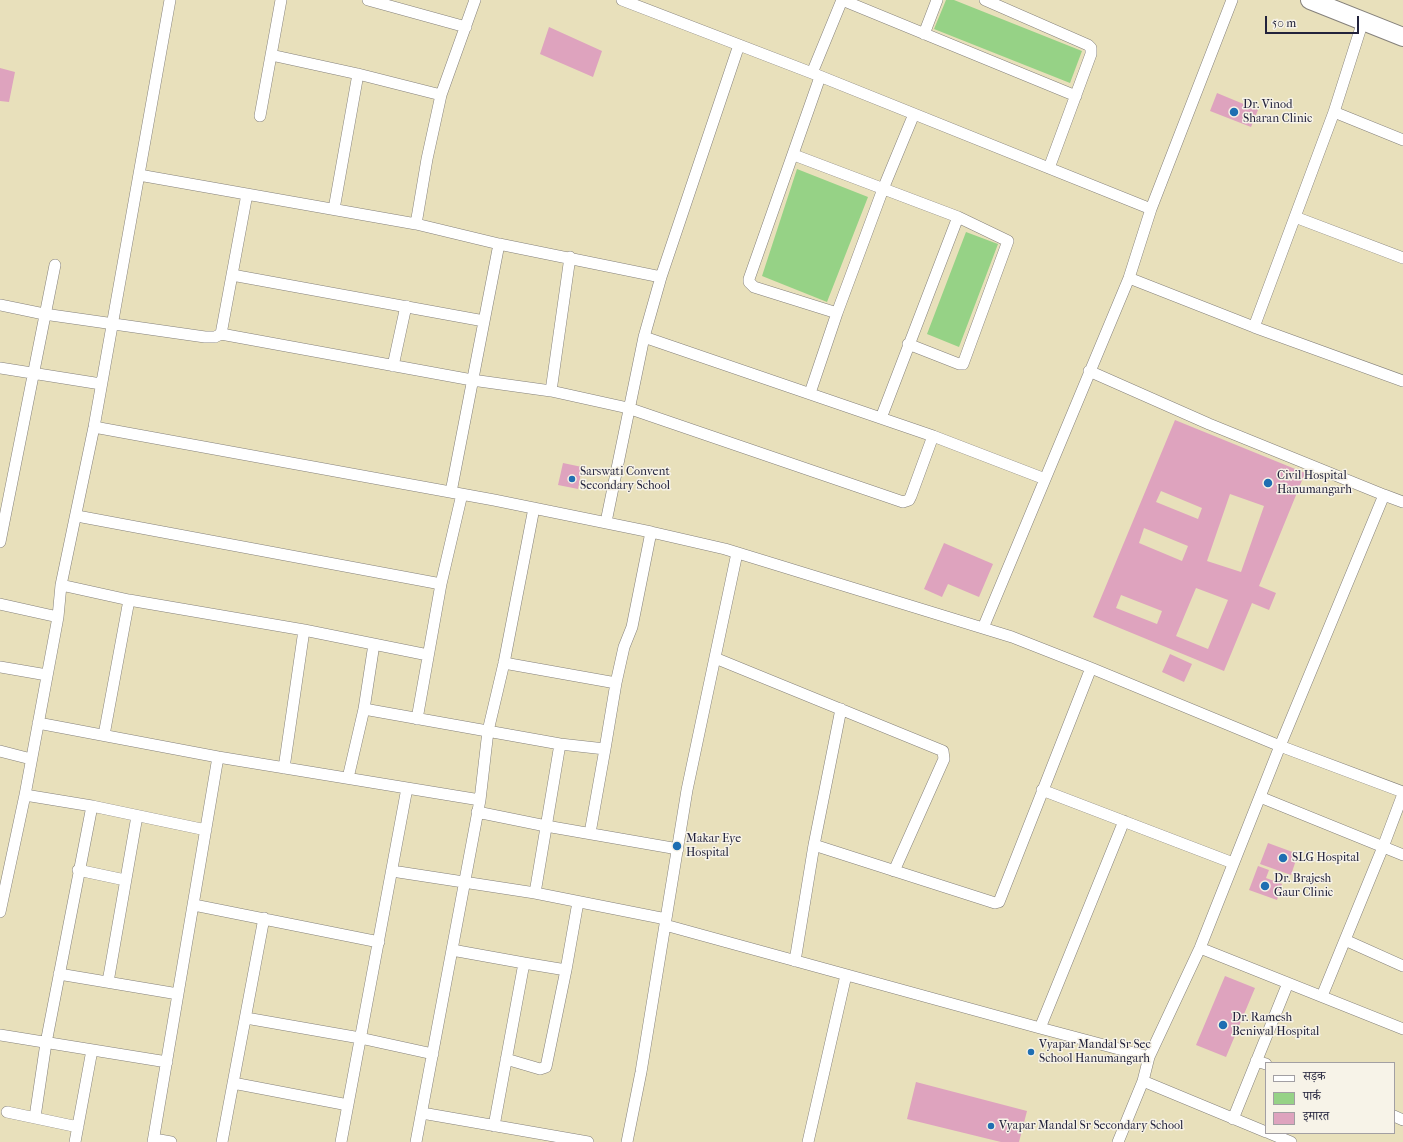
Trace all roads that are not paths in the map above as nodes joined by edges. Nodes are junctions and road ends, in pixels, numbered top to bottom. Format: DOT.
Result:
graph roads {
  1 [pos="170,0"];
  2 [pos="281,0"];
  3 [pos="368,0"];
  4 [pos="475,0"];
  5 [pos="622,0"];
  6 [pos="842,0"];
  7 [pos="937,0"];
  8 [pos="985,0"];
  9 [pos="1232,0"];
  10 [pos="1310,0"];
  11 [pos="384,2"];
  12 [pos="1363,21"];
  13 [pos="466,27"];
  14 [pos="924,34"];
  15 [pos="1403,37"];
  16 [pos="739,45"];
  17 [pos="271,55"];
  18 [pos="358,74"];
  19 [pos="816,75"];
  20 [pos="441,95"];
  21 [pos="1076,96"];
  22 [pos="1334,112"];
  23 [pos="914,114"];
  24 [pos="260,116"];
  25 [pos="1403,140"];
  26 [pos="794,155"];
  27 [pos="1049,168"];
  28 [pos="139,175"];
  29 [pos="883,189"];
  30 [pos="248,194"];
  31 [pos="334,209"];
  32 [pos="1151,209"];
  33 [pos="958,217"];
  34 [pos="1295,217"];
  35 [pos="416,224"];
  36 [pos="499,244"];
  37 [pos="570,257"];
  38 [pos="1403,258"];
  39 [pos="54,265"];
  40 [pos="232,275"];
  41 [pos="661,277"];
  42 [pos="1130,278"];
  43 [pos="0,305"];
  44 [pos="406,306"];
  45 [pos="837,313"];
  46 [pos="44,314"];
  47 [pos="484,321"];
  48 [pos="112,324"];
  49 [pos="1254,327"];
  50 [pos="221,334"];
  51 [pos="644,337"];
  52 [pos="908,344"];
  53 [pos="393,366"];
  54 [pos="0,368"];
  55 [pos="1089,371"];
  56 [pos="32,374"];
  57 [pos="472,380"];
  58 [pos="1403,381"];
  59 [pos="101,384"];
  60 [pos="551,391"];
  61 [pos="810,393"];
  62 [pos="628,408"];
  63 [pos="881,418"];
  64 [pos="94,427"];
  65 [pos="933,436"];
  66 [pos="1045,479"];
  67 [pos="457,493"];
  68 [pos="1384,495"];
  69 [pos="4,499"];
  70 [pos="1403,502"];
  71 [pos="534,508"];
  72 [pos="77,516"];
  73 [pos="606,522"];
  74 [pos="651,532"];
  75 [pos="0,542"];
  76 [pos="737,553"];
  77 [pos="441,584"];
  78 [pos="61,585"];
  79 [pos="129,600"];
  80 [pos="0,604"];
  81 [pos="58,617"];
  82 [pos="983,628"];
  83 [pos="304,630"];
  84 [pos="374,644"];
  85 [pos="428,654"];
  86 [pos="715,658"];
  87 [pos="504,663"];
  88 [pos="0,667"];
  89 [pos="1091,668"];
  90 [pos="47,675"];
  91 [pos="616,683"];
  92 [pos="364,709"];
  93 [pos="841,709"];
  94 [pos="417,720"];
  95 [pos="38,723"];
  96 [pos="488,731"];
  97 [pos="104,736"];
  98 [pos="560,744"];
  99 [pos="1280,746"];
  100 [pos="605,749"];
  101 [pos="0,751"];
  102 [pos="218,757"];
  103 [pos="31,759"];
  104 [pos="284,768"];
  105 [pos="348,778"];
  106 [pos="407,788"];
  107 [pos="1042,790"];
  108 [pos="1403,793"];
  109 [pos="25,795"];
  110 [pos="1260,797"];
  111 [pos="480,800"];
  112 [pos="92,806"];
  113 [pos="477,812"];
  114 [pos="137,816"];
  115 [pos="1124,821"];
  116 [pos="546,826"];
  117 [pos="206,830"];
  118 [pos="590,833"];
  119 [pos="814,845"];
  120 [pos="1383,847"];
  121 [pos="678,849"];
  122 [pos="1403,855"];
  123 [pos="1233,863"];
  124 [pos="78,870"];
  125 [pos="392,871"];
  126 [pos="894,871"];
  127 [pos="125,880"];
  128 [pos="463,883"];
  129 [pos="535,893"];
  130 [pos="578,902"];
  131 [pos="194,905"];
  132 [pos="0,912"];
  133 [pos="264,918"];
  134 [pos="666,922"];
  135 [pos="1345,940"];
  136 [pos="379,942"];
  137 [pos="1200,948"];
  138 [pos="452,950"];
  139 [pos="795,961"];
  140 [pos="524,963"];
  141 [pos="1403,966"];
  142 [pos="566,970"];
  143 [pos="59,974"];
  144 [pos="846,975"];
  145 [pos="108,982"];
  146 [pos="1288,983"];
  147 [pos="178,994"];
  148 [pos="1322,996"];
  149 [pos="246,1018"];
  150 [pos="1040,1028"];
  151 [pos="1403,1028"];
  152 [pos="0,1035"];
  153 [pos="360,1038"];
  154 [pos="46,1043"];
  155 [pos="92,1050"];
  156 [pos="433,1054"];
  157 [pos="1149,1057"];
  158 [pos="506,1059"];
  159 [pos="167,1062"];
  160 [pos="1261,1062"];
  161 [pos="1143,1081"];
  162 [pos="233,1083"];
  163 [pos="348,1105"];
  164 [pos="7,1112"];
  165 [pos="422,1113"];
  166 [pos="34,1117"];
  167 [pos="1233,1119"];
  168 [pos="494,1126"];
  169 [pos="78,1127"];
  170 [pos="1265,1132"];
  171 [pos="1271,1134"];
  172 [pos="153,1140"];
  173 [pos="75,1142"];
  174 [pos="171,1142"];
  175 [pos="222,1142"];
  176 [pos="340,1142"];
  177 [pos="416,1142"];
  178 [pos="588,1142"];
  179 [pos="627,1142"];
  180 [pos="808,1142"];
  181 [pos="1118,1142"];
  182 [pos="1291,1142"];
  1 -- 28 [label="street"];
  2 -- 17 [label="street"];
  3 -- 11 [label="street"];
  4 -- 13 [label="street"];
  5 -- 16 [label="street"];
  6 -- 14 [label="street"];
  6 -- 19 [label="street"];
  7 -- 14 [label="street"];
  8 -- 21 [label="street"];
  9 -- 32 [label="street"];
  10 -- 12 [label="main road"];
  11 -- 13 [label="street"];
  12 -- 15 [label="main road"];
  12 -- 22 [label="street"];
  13 -- 20 [label="street"];
  14 -- 21 [label="street"];
  16 -- 19 [label="street"];
  16 -- 41 [label="street"];
  17 -- 18 [label="street"];
  17 -- 24 [label="street"];
  18 -- 20 [label="street"];
  18 -- 31 [label="street"];
  19 -- 23 [label="street"];
  19 -- 26 [label="street"];
  20 -- 35 [label="street"];
  21 -- 27 [label="street"];
  22 -- 25 [label="street"];
  22 -- 34 [label="street"];
  23 -- 27 [label="street"];
  23 -- 29 [label="street"];
  26 -- 29 [label="street"];
  26 -- 45 [label="street"];
  27 -- 32 [label="street"];
  28 -- 30 [label="street"];
  28 -- 48 [label="street"];
  29 -- 33 [label="street"];
  29 -- 45 [label="street"];
  30 -- 31 [label="street"];
  30 -- 40 [label="street"];
  31 -- 35 [label="street"];
  32 -- 42 [label="street"];
  33 -- 52 [label="street"];
  33 -- 52 [label="street"];
  34 -- 38 [label="street"];
  34 -- 49 [label="street"];
  35 -- 36 [label="street"];
  36 -- 37 [label="street"];
  36 -- 47 [label="street"];
  37 -- 41 [label="street"];
  37 -- 60 [label="street"];
  39 -- 46 [label="street"];
  40 -- 44 [label="street"];
  40 -- 50 [label="street"];
  41 -- 51 [label="street"];
  42 -- 49 [label="street"];
  42 -- 55 [label="street"];
  43 -- 46 [label="street"];
  44 -- 47 [label="street"];
  44 -- 53 [label="street"];
  45 -- 61 [label="street"];
  46 -- 48 [label="street"];
  46 -- 56 [label="street"];
  47 -- 57 [label="street"];
  48 -- 50 [label="street"];
  48 -- 59 [label="street"];
  49 -- 58 [label="street"];
  50 -- 53 [label="street"];
  51 -- 61 [label="street"];
  51 -- 62 [label="street"];
  52 -- 63 [label="street"];
  53 -- 57 [label="street"];
  54 -- 56 [label="street"];
  55 -- 66 [label="street"];
  55 -- 68 [label="street"];
  56 -- 59 [label="street"];
  56 -- 69 [label="street"];
  57 -- 60 [label="street"];
  57 -- 67 [label="street"];
  59 -- 64 [label="street"];
  60 -- 62 [label="street"];
  61 -- 63 [label="street"];
  62 -- 65 [label="street"];
  62 -- 73 [label="street"];
  63 -- 65 [label="street"];
  64 -- 67 [label="street"];
  64 -- 72 [label="street"];
  65 -- 66 [label="street"];
  66 -- 82 [label="street"];
  67 -- 71 [label="street"];
  67 -- 77 [label="street"];
  68 -- 70 [label="street"];
  68 -- 99 [label="street"];
  69 -- 75 [label="street"];
  71 -- 73 [label="street"];
  71 -- 87 [label="street"];
  72 -- 77 [label="street"];
  72 -- 78 [label="street"];
  73 -- 74 [label="street"];
  74 -- 76 [label="street"];
  74 -- 91 [label="street"];
  76 -- 82 [label="street"];
  76 -- 86 [label="street"];
  77 -- 85 [label="street"];
  78 -- 79 [label="street"];
  78 -- 81 [label="street"];
  79 -- 83 [label="street"];
  79 -- 97 [label="street"];
  80 -- 81 [label="street"];
  81 -- 90 [label="street"];
  82 -- 89 [label="street"];
  83 -- 84 [label="street"];
  83 -- 104 [label="street"];
  84 -- 85 [label="street"];
  84 -- 92 [label="street"];
  85 -- 94 [label="street"];
  86 -- 93 [label="street"];
  86 -- 121 [label="street"];
  87 -- 91 [label="street"];
  87 -- 96 [label="street"];
  88 -- 90 [label="street"];
  89 -- 99 [label="street"];
  89 -- 107 [label="street"];
  90 -- 95 [label="street"];
  91 -- 100 [label="street"];
  92 -- 94 [label="street"];
  92 -- 105 [label="street"];
  93 -- 119 [label="street"];
  93 -- 126 [label="street"];
  94 -- 96 [label="street"];
  95 -- 97 [label="street"];
  95 -- 103 [label="street"];
  96 -- 98 [label="street"];
  96 -- 111 [label="street"];
  97 -- 102 [label="street"];
  98 -- 100 [label="street"];
  98 -- 116 [label="street"];
  99 -- 108 [label="street"];
  99 -- 110 [label="street"];
  100 -- 118 [label="street"];
  101 -- 103 [label="street"];
  102 -- 104 [label="street"];
  102 -- 117 [label="street"];
  103 -- 109 [label="street"];
  104 -- 105 [label="street"];
  105 -- 106 [label="street"];
  106 -- 111 [label="street"];
  106 -- 125 [label="street"];
  107 -- 115 [label="street"];
  107 -- 126 [label="street"];
  108 -- 120 [label="street"];
  109 -- 112 [label="street"];
  109 -- 132 [label="street"];
  110 -- 120 [label="street"];
  110 -- 123 [label="street"];
  111 -- 113 [label="street"];
  112 -- 114 [label="street"];
  112 -- 124 [label="street"];
  113 -- 116 [label="street"];
  113 -- 128 [label="street"];
  114 -- 117 [label="street"];
  114 -- 127 [label="street"];
  115 -- 123 [label="street"];
  115 -- 150 [label="street"];
  116 -- 118 [label="street"];
  116 -- 129 [label="street"];
  117 -- 131 [label="street"];
  118 -- 121 [label="street"];
  119 -- 126 [label="street"];
  119 -- 139 [label="street"];
  120 -- 122 [label="street"];
  120 -- 135 [label="street"];
  121 -- 134 [label="street"];
  123 -- 137 [label="street"];
  124 -- 127 [label="street"];
  124 -- 143 [label="street"];
  125 -- 128 [label="street"];
  125 -- 136 [label="street"];
  127 -- 145 [label="street"];
  128 -- 129 [label="street"];
  128 -- 138 [label="street"];
  129 -- 130 [label="street"];
  130 -- 134 [label="street"];
  130 -- 142 [label="street"];
  131 -- 133 [label="street"];
  131 -- 147 [label="street"];
  133 -- 136 [label="street"];
  133 -- 149 [label="street"];
  134 -- 139 [label="street"];
  134 -- 179 [label="street"];
  135 -- 141 [label="street"];
  135 -- 148 [label="street"];
  136 -- 153 [label="street"];
  137 -- 146 [label="street"];
  137 -- 157 [label="street"];
  138 -- 140 [label="street"];
  138 -- 156 [label="street"];
  139 -- 144 [label="street"];
  140 -- 142 [label="street"];
  140 -- 158 [label="street"];
  142 -- 158 [label="street"];
  143 -- 145 [label="street"];
  143 -- 154 [label="street"];
  144 -- 150 [label="street"];
  144 -- 180 [label="street"];
  145 -- 147 [label="street"];
  146 -- 148 [label="street"];
  146 -- 160 [label="street"];
  147 -- 159 [label="street"];
  148 -- 151 [label="street"];
  149 -- 153 [label="street"];
  149 -- 162 [label="street"];
  150 -- 157 [label="street"];
  152 -- 154 [label="street"];
  153 -- 156 [label="street"];
  153 -- 163 [label="street"];
  154 -- 155 [label="street"];
  154 -- 166 [label="street"];
  155 -- 159 [label="street"];
  155 -- 169 [label="street"];
  156 -- 165 [label="street"];
  157 -- 161 [label="street"];
  158 -- 168 [label="street"];
  159 -- 172 [label="street"];
  160 -- 167 [label="street"];
  161 -- 167 [label="street"];
  161 -- 181 [label="street"];
  162 -- 163 [label="street"];
  162 -- 175 [label="street"];
  163 -- 176 [label="street"];
  164 -- 166 [label="street"];
  165 -- 168 [label="street"];
  165 -- 177 [label="street"];
  166 -- 169 [label="street"];
  167 -- 170 [label="street"];
  168 -- 178 [label="street"];
  169 -- 173 [label="street"];
  171 -- 182 [label="street"];
  172 -- 174 [label="street"];
}
